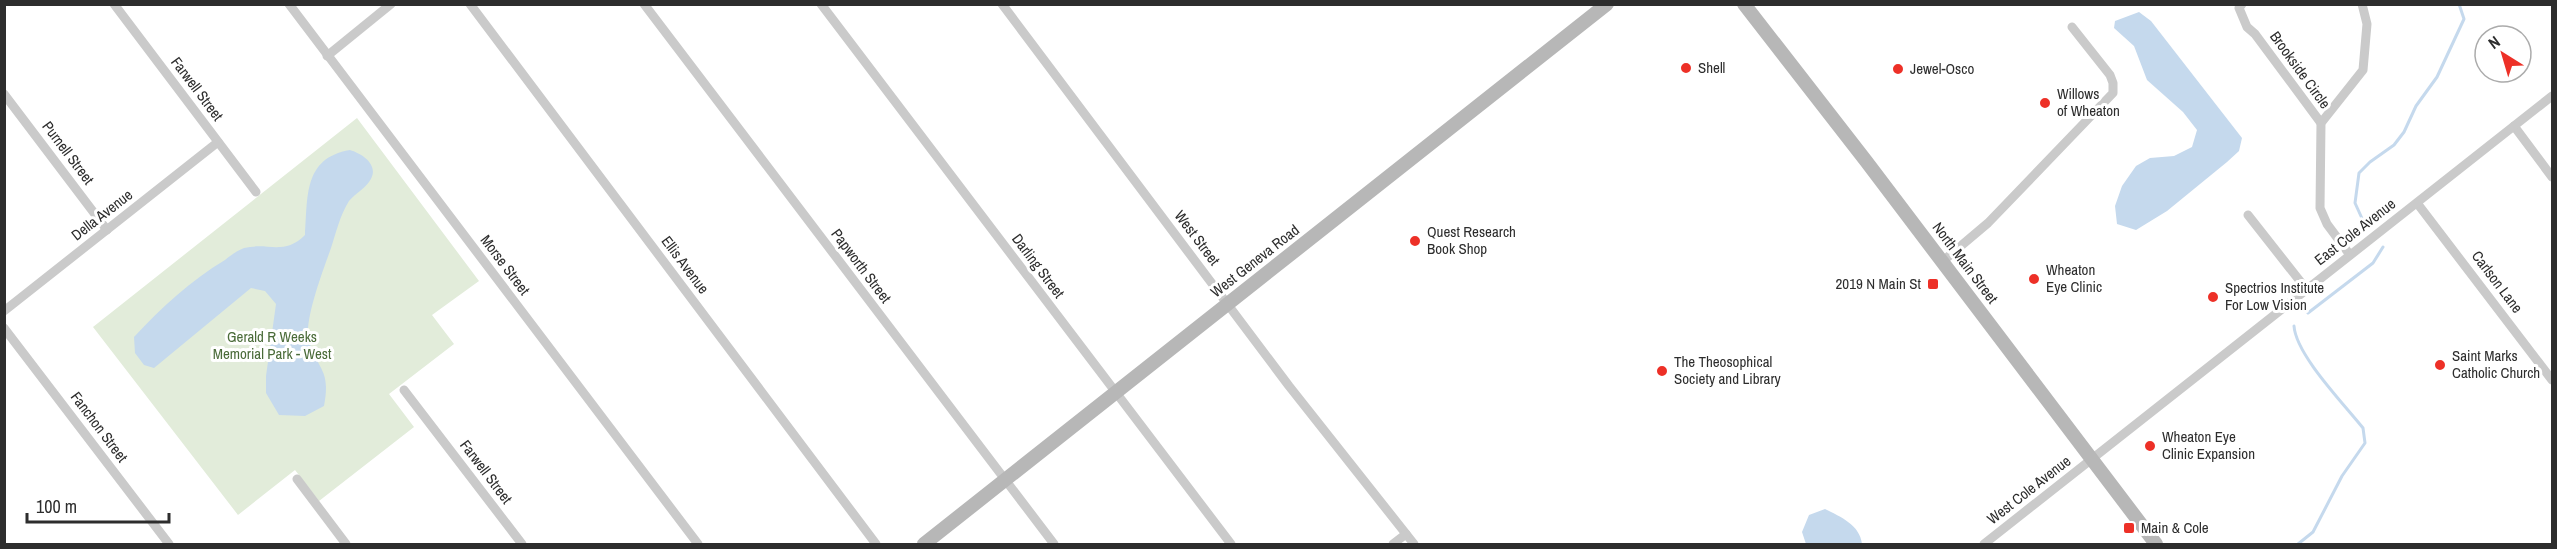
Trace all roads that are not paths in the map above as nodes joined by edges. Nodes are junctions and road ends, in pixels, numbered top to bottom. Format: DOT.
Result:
graph roads {
  1 [pos="114,4"];
  2 [pos="289,4"];
  3 [pos="391,4"];
  4 [pos="470,4"];
  5 [pos="644,4"];
  6 [pos="821,4"];
  7 [pos="1002,4"];
  8 [pos="1607,4"];
  9 [pos="1744,4"];
  10 [pos="2242,4"];
  11 [pos="2362,4"];
  12 [pos="2072,27"];
  13 [pos="327,56"];
  14 [pos="4,94"];
  15 [pos="2553,96"];
  16 [pos="2321,123"];
  17 [pos="2514,126"];
  18 [pos="218,142"];
  19 [pos="2553,177"];
  20 [pos="256,192"];
  21 [pos="2417,203"];
  22 [pos="2248,214"];
  23 [pos="107,230"];
  24 [pos="2350,255"];
  25 [pos="1942,261"];
  26 [pos="2307,290"];
  27 [pos="1228,303"];
  28 [pos="4,311"];
  29 [pos="4,328"];
  30 [pos="2553,380"];
  31 [pos="404,390"];
  32 [pos="1115,393"];
  33 [pos="2092,459"];
  34 [pos="297,480"];
  35 [pos="1005,481"];
  36 [pos="1406,534"];
  37 [pos="169,544"];
  38 [pos="346,544"];
  39 [pos="522,544"];
  40 [pos="698,544"];
  41 [pos="876,544"];
  42 [pos="924,544"];
  43 [pos="1054,544"];
  44 [pos="1231,544"];
  45 [pos="1393,544"];
  46 [pos="1414,544"];
  47 [pos="1984,544"];
  48 [pos="2156,544"];
  1 -- 18 [label="street, Farwell Street"];
  2 -- 13 [label="street, Morse Street"];
  3 -- 13 [label="street"];
  4 -- 41 [label="street, Ellis Avenue"];
  5 -- 35 [label="street, Papworth Street"];
  6 -- 32 [label="street, Darling Street"];
  7 -- 27 [label="street, West Street"];
  8 -- 27 [label="main road, West Geneva Road"];
  9 -- 25 [label="main road, North Main Street"];
  10 -- 16 [label="street, Brookside Circle"];
  11 -- 16 [label="street, Brookside Circle"];
  12 -- 25 [label="street"];
  13 -- 40 [label="street, Morse Street"];
  14 -- 23 [label="street, Purnell Street"];
  15 -- 17 [label="street, East Cole Avenue"];
  16 -- 24 [label="street, Brookside Circle"];
  17 -- 19 [label="street"];
  17 -- 21 [label="street, East Cole Avenue"];
  18 -- 20 [label="street, Farwell Street"];
  18 -- 23 [label="street, Della Avenue"];
  21 -- 24 [label="street, East Cole Avenue"];
  21 -- 30 [label="street, Carlson Lane"];
  22 -- 26 [label="street"];
  23 -- 28 [label="street, Della Avenue"];
  24 -- 26 [label="street, East Cole Avenue"];
  25 -- 33 [label="main road, North Main Street"];
  26 -- 33 [label="street, East Cole Avenue"];
  27 -- 32 [label="main road, West Geneva Road"];
  27 -- 36 [label="street, West Street"];
  29 -- 37 [label="street, Fanchon Street"];
  31 -- 39 [label="street, Farwell Street"];
  32 -- 35 [label="main road, West Geneva Road"];
  32 -- 44 [label="street, Darling Street"];
  33 -- 47 [label="street, West Cole Avenue"];
  33 -- 48 [label="main road, North Main Street"];
  34 -- 38 [label="street"];
  35 -- 42 [label="main road, West Geneva Road"];
  35 -- 43 [label="street, Papworth Street"];
  36 -- 45 [label="street"];
  36 -- 46 [label="street, West Street"];
}
